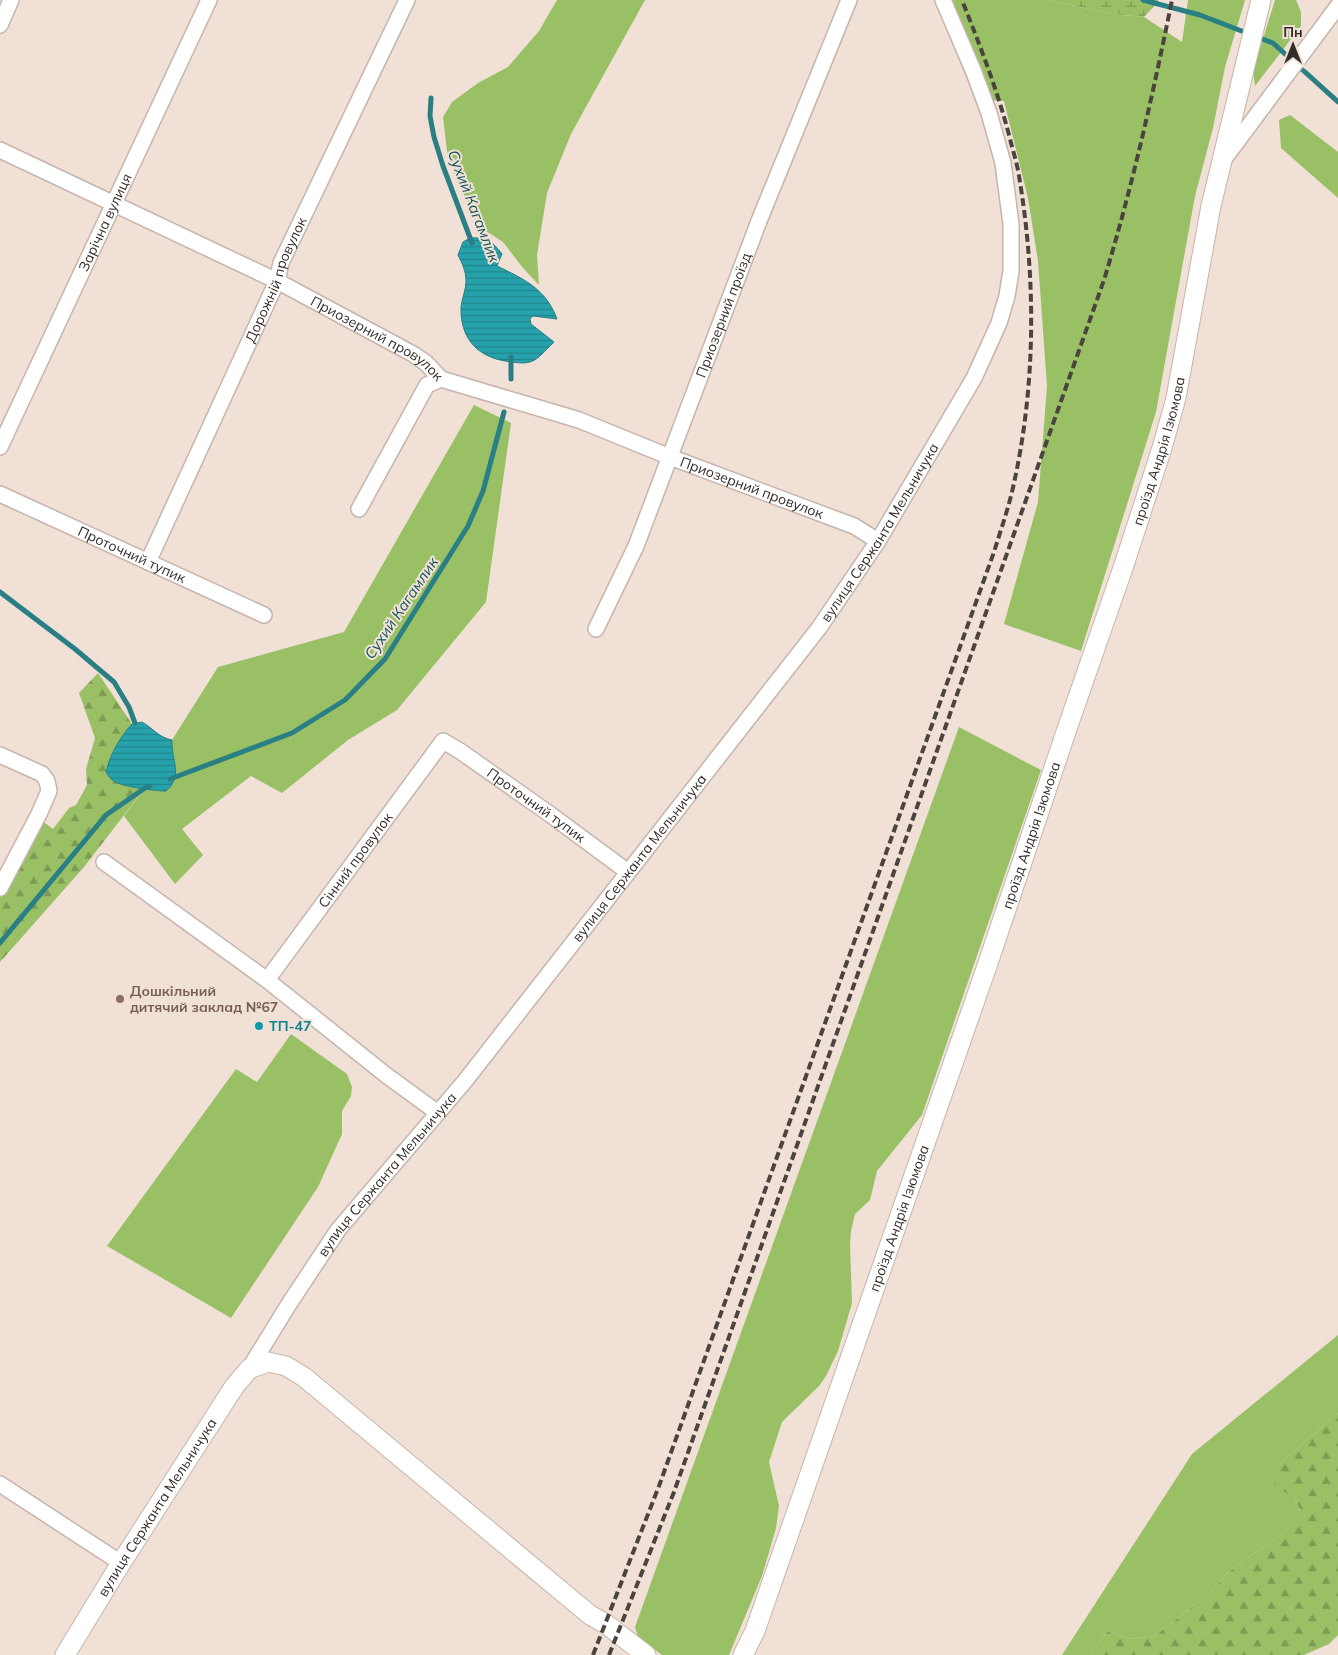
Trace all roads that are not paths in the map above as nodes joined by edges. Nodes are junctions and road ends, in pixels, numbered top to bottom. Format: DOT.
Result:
graph roads {
  1 [pos="11,0"];
  2 [pos="209,0"];
  3 [pos="407,0"];
  4 [pos="850,0"];
  5 [pos="942,0"];
  6 [pos="1260,0"];
  7 [pos="1338,6"];
  8 [pos="0,25"];
  9 [pos="0,150"];
  10 [pos="1223,160"];
  11 [pos="114,204"];
  12 [pos="277,281"];
  13 [pos="441,379"];
  14 [pos="0,446"];
  15 [pos="670,457"];
  16 [pos="0,494"];
  17 [pos="359,509"];
  18 [pos="878,541"];
  19 [pos="148,562"];
  20 [pos="264,615"];
  21 [pos="596,630"];
  22 [pos="443,741"];
  23 [pos="0,755"];
  24 [pos="104,862"];
  25 [pos="628,872"];
  26 [pos="0,888"];
  27 [pos="267,980"];
  28 [pos="438,1113"];
  29 [pos="249,1369"];
  30 [pos="0,1484"];
  31 [pos="121,1563"];
  32 [pos="65,1655"];
  33 [pos="646,1655"];
  34 [pos="743,1655"];
  1 -- 8 [label="street"];
  2 -- 11 [label="street, Зарічна вулиця"];
  3 -- 12 [label="street, Дорожній провулок"];
  4 -- 15 [label="street, Приозерний проїзд"];
  5 -- 18 [label="street, вулиця Сержанта Мельничука"];
  6 -- 10 [label="street, проїзд Андрія Ізюмова"];
  7 -- 10 [label="street"];
  9 -- 11 [label="street, Приозерний провулок"];
  10 -- 34 [label="street, проїзд Андрія Ізюмова"];
  11 -- 12 [label="street, Приозерний провулок"];
  11 -- 14 [label="street, Зарічна вулиця"];
  12 -- 13 [label="street, Приозерний провулок"];
  12 -- 19 [label="street, Дорожній провулок"];
  13 -- 15 [label="street, Приозерний провулок"];
  13 -- 17 [label="street"];
  15 -- 18 [label="street, Приозерний провулок"];
  15 -- 21 [label="street, Приозерний проїзд"];
  16 -- 19 [label="street, Проточний тупик"];
  18 -- 25 [label="street, вулиця Сержанта Мельничука"];
  19 -- 20 [label="street, Проточний тупик"];
  22 -- 25 [label="street, Проточний тупик"];
  22 -- 27 [label="street, Сінний провулок"];
  23 -- 26 [label="street"];
  24 -- 27 [label="street"];
  25 -- 28 [label="street, вулиця Сержанта Мельничука"];
  27 -- 28 [label="street"];
  28 -- 29 [label="street, вулиця Сержанта Мельничука"];
  29 -- 31 [label="street, вулиця Сержанта Мельничука"];
  29 -- 33 [label="street"];
  30 -- 31 [label="street"];
  31 -- 32 [label="street, вулиця Сержанта Мельничука"];
}
